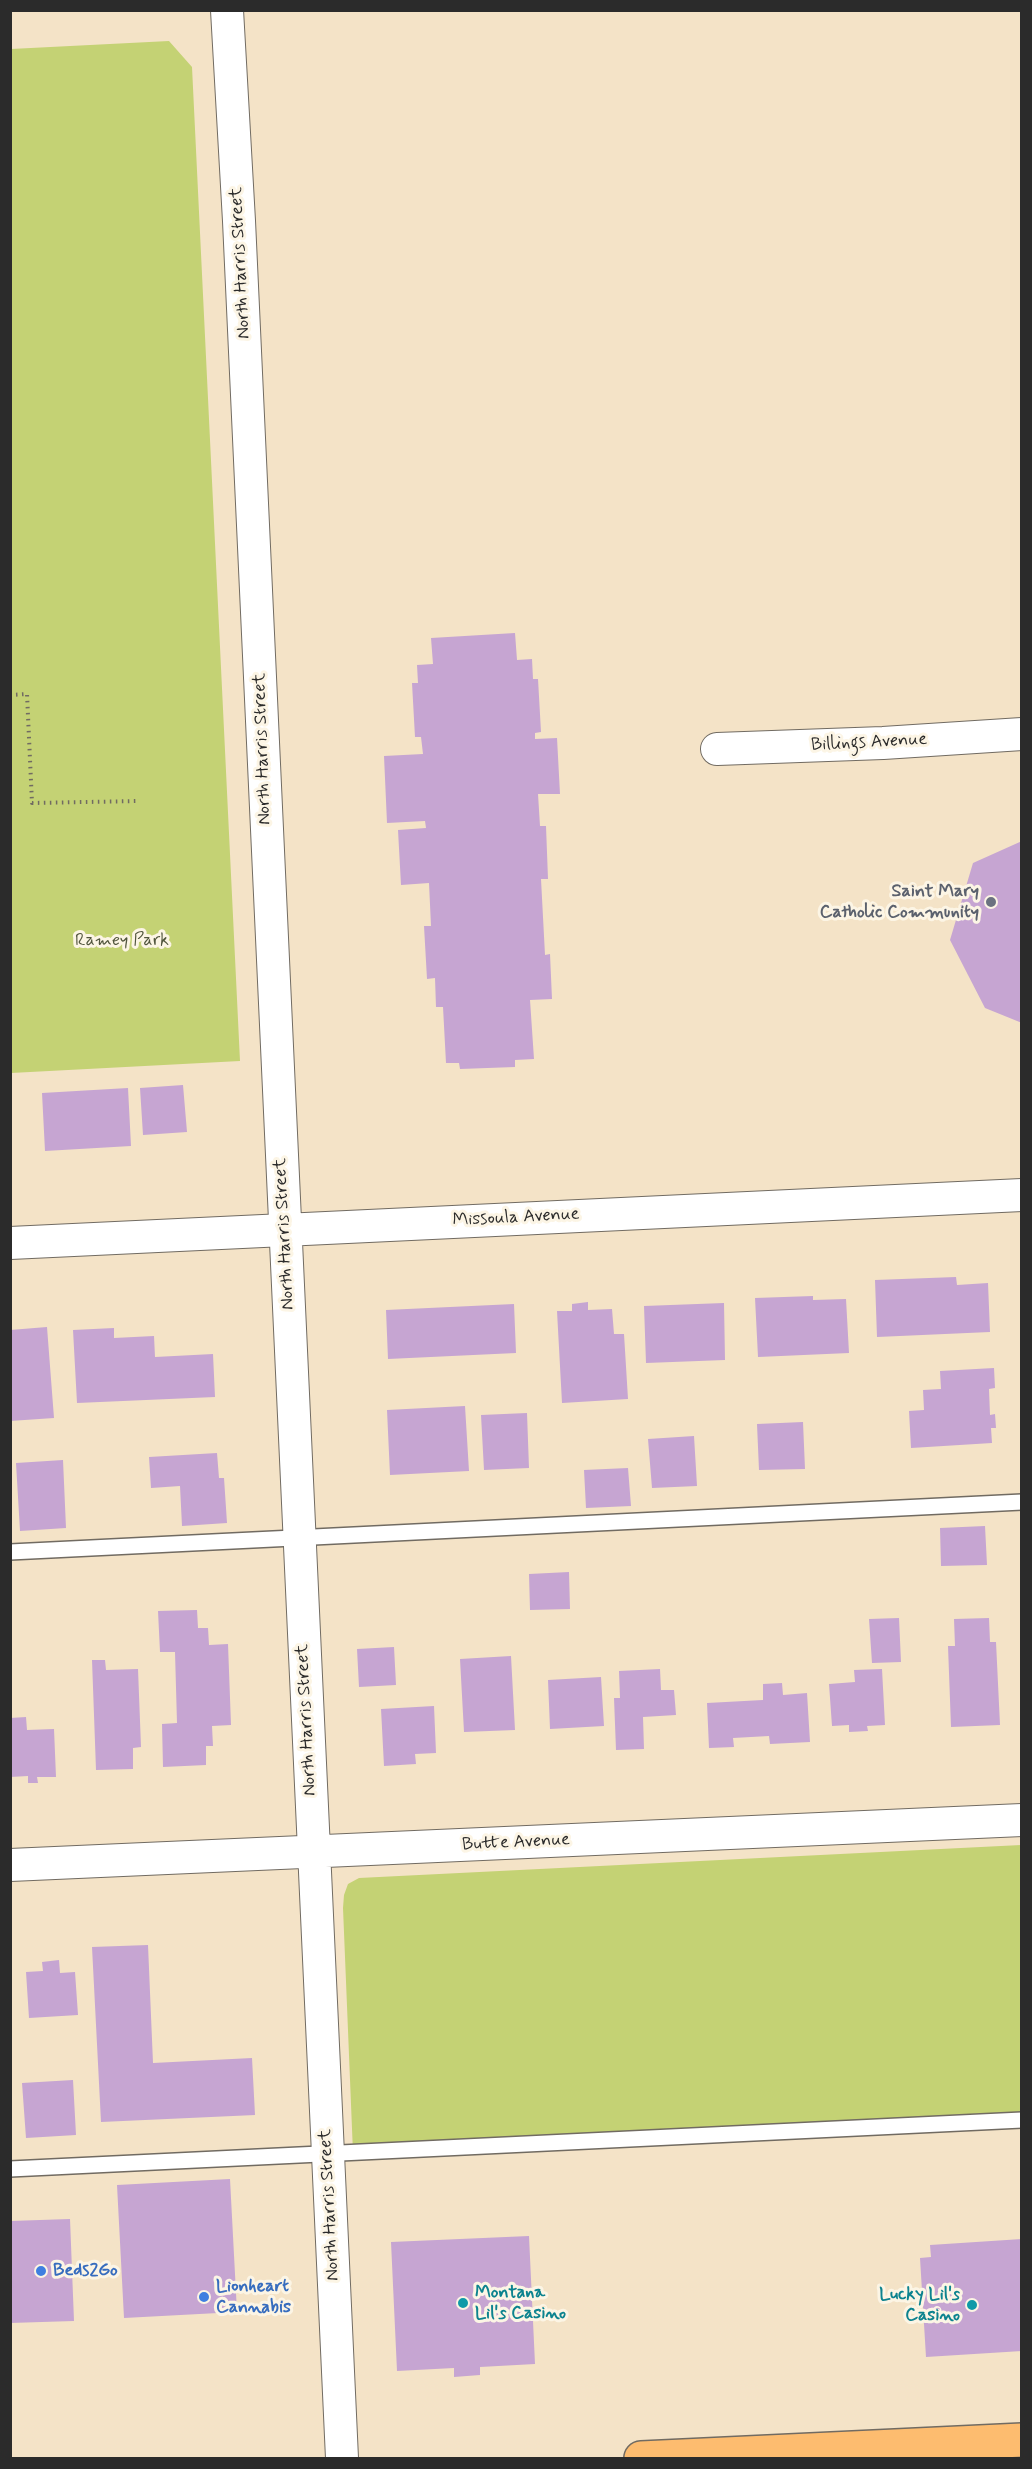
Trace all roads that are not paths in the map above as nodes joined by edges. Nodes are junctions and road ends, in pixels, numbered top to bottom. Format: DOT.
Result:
graph roads {
  1 [pos="227,10"];
  2 [pos="1022,734"];
  3 [pos="717,749"];
  4 [pos="1022,1195"];
  5 [pos="284,1228"];
  6 [pos="10,1243"];
  7 [pos="1022,1502"];
  8 [pos="298,1538"];
  9 [pos="10,1552"];
  10 [pos="1022,1820"];
  11 [pos="313,1852"];
  12 [pos="10,1864"];
  13 [pos="1022,2120"];
  14 [pos="327,2154"];
  15 [pos="10,2169"];
  16 [pos="1022,2440"];
  17 [pos="342,2458"];
  18 [pos="641,2458"];
  1 -- 5 [label="street, North Harris Street"];
  2 -- 3 [label="street, Billings Avenue"];
  4 -- 5 [label="street, Missoula Avenue"];
  5 -- 6 [label="street, Missoula Avenue"];
  5 -- 8 [label="street, North Harris Street"];
  7 -- 8 [label="lane"];
  8 -- 9 [label="lane"];
  8 -- 11 [label="street, North Harris Street"];
  10 -- 11 [label="street, Butte Avenue"];
  11 -- 12 [label="street, Butte Avenue"];
  11 -- 14 [label="street, North Harris Street"];
  13 -- 14 [label="lane"];
  14 -- 15 [label="lane"];
  14 -- 17 [label="street, North Harris Street"];
  16 -- 18 [label="highway"];
}
